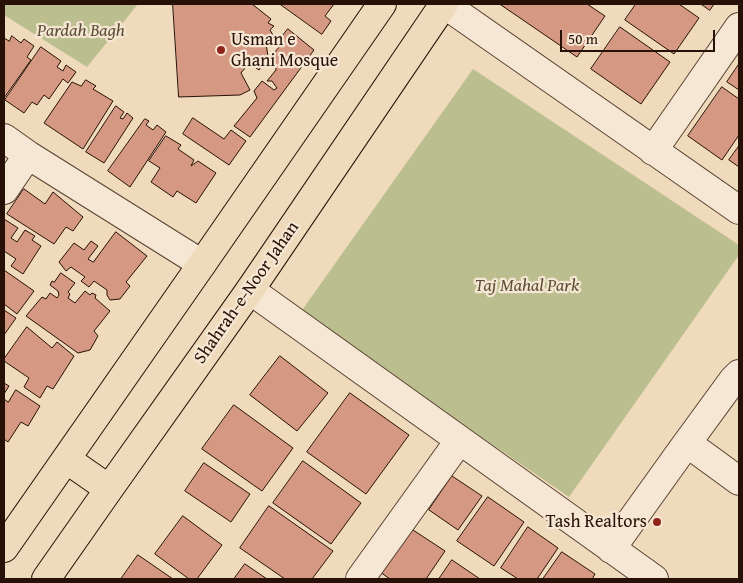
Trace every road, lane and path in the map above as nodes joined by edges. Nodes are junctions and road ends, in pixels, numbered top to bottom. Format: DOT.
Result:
graph roads {
  1 [pos="382,4"];
  2 [pos="444,4"];
  3 [pos="739,27"];
  4 [pos="4,138"];
  5 [pos="653,150"];
  6 [pos="28,155"];
  7 [pos="4,190"];
  8 [pos="739,210"];
  9 [pos="202,264"];
  10 [pos="250,290"];
  11 [pos="739,374"];
  12 [pos="459,441"];
  13 [pos="687,442"];
  14 [pos="66,460"];
  15 [pos="739,481"];
  16 [pos="109,489"];
  17 [pos="4,548"];
  18 [pos="611,549"];
  19 [pos="46,579"];
  20 [pos="360,579"];
  21 [pos="654,579"];
  1 -- 9 [label="main road"];
  2 -- 5 [label="street"];
  2 -- 10 [label="main road, Shahrah-e-Noor Jahan"];
  3 -- 5 [label="street"];
  4 -- 6 [label="street"];
  5 -- 8 [label="street"];
  6 -- 7 [label="street"];
  6 -- 9 [label="street"];
  9 -- 14 [label="main road"];
  10 -- 12 [label="street"];
  10 -- 16 [label="main road, Shahrah-e-Noor Jahan"];
  11 -- 13 [label="street"];
  12 -- 18 [label="street"];
  12 -- 20 [label="street"];
  13 -- 15 [label="street"];
  13 -- 18 [label="street"];
  14 -- 16 [label="main road"];
  14 -- 17 [label="main road"];
  16 -- 19 [label="main road, Shahrah-e-Noor Jahan"];
  18 -- 21 [label="street"];
}
